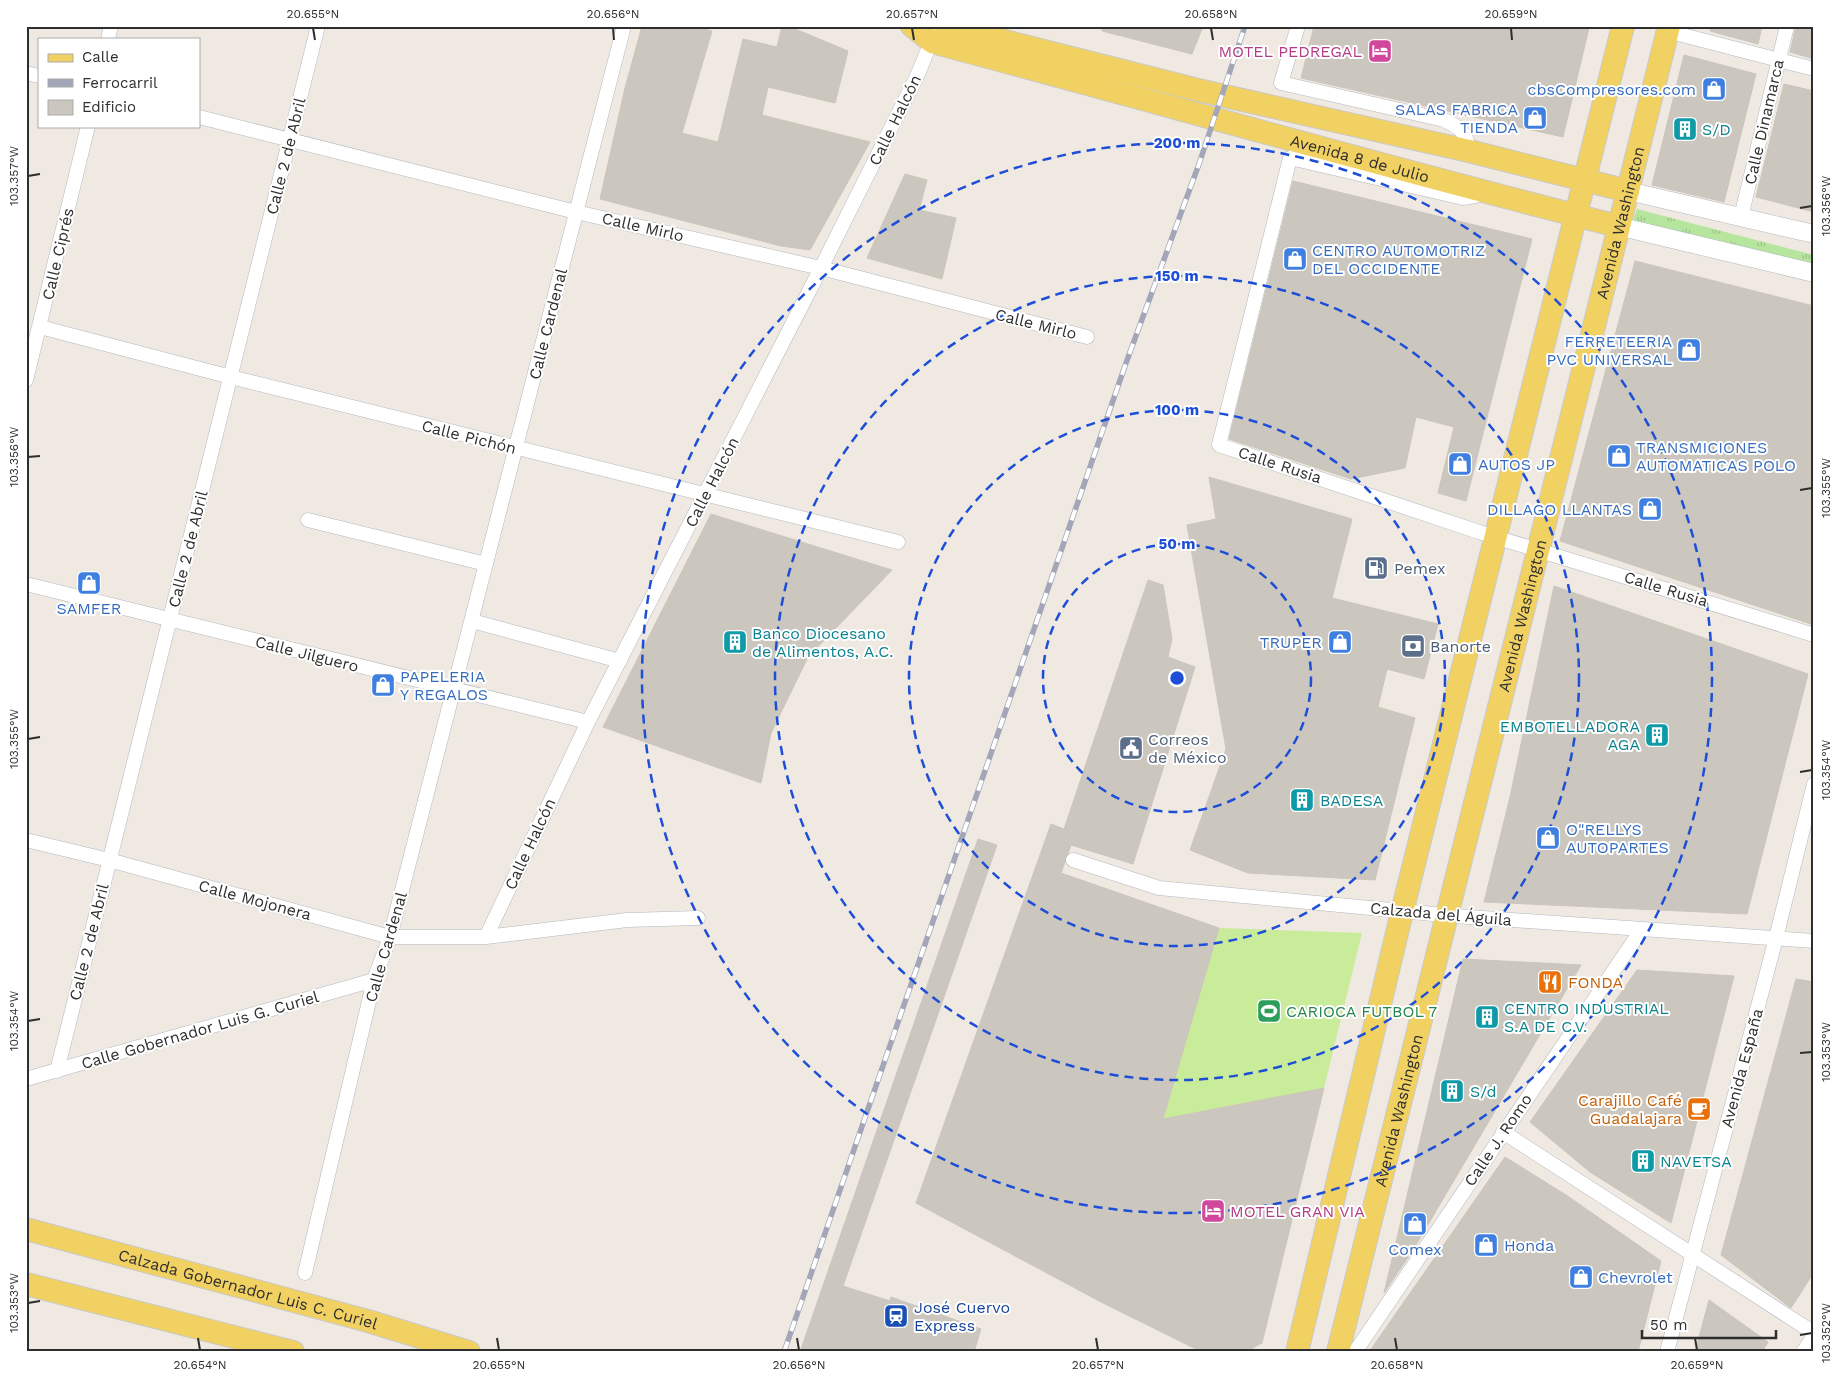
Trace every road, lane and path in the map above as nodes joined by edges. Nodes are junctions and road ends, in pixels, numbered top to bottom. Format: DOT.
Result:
graph roads {
  1 [pos="318,26"];
  2 [pos="624,26"];
  3 [pos="913,26"];
  4 [pos="1298,26"];
  5 [pos="1623,26"];
  6 [pos="1787,26"];
  7 [pos="1668,29"];
  8 [pos="938,32"];
  9 [pos="1779,60"];
  10 [pos="1814,69"];
  11 [pos="200,118"];
  12 [pos="88,128"];
  13 [pos="289,141"];
  14 [pos="1469,151"];
  15 [pos="1584,181"];
  16 [pos="1484,191"];
  17 [pos="1628,191"];
  18 [pos="576,212"];
  19 [pos="1576,215"];
  20 [pos="1742,217"];
  21 [pos="1618,226"];
  22 [pos="1814,234"];
  23 [pos="821,268"];
  24 [pos="1814,273"];
  25 [pos="40,327"];
  26 [pos="1087,337"];
  27 [pos="231,377"];
  28 [pos="26,380"];
  29 [pos="516,448"];
  30 [pos="705,496"];
  31 [pos="308,520"];
  32 [pos="1496,537"];
  33 [pos="898,542"];
  34 [pos="1538,550"];
  35 [pos="486,564"];
  36 [pos="26,584"];
  37 [pos="170,620"];
  38 [pos="472,621"];
  39 [pos="1814,635"];
  40 [pos="620,661"];
  41 [pos="454,690"];
  42 [pos="588,722"];
  43 [pos="1814,784"];
  44 [pos="26,840"];
  45 [pos="109,860"];
  46 [pos="1073,860"];
  47 [pos="1402,912"];
  48 [pos="1447,915"];
  49 [pos="698,918"];
  50 [pos="1642,929"];
  51 [pos="390,937"];
  52 [pos="486,937"];
  53 [pos="1776,938"];
  54 [pos="1814,941"];
  55 [pos="374,980"];
  56 [pos="57,1071"];
  57 [pos="26,1079"];
  58 [pos="1503,1132"];
  59 [pos="26,1229"];
  60 [pos="1693,1255"];
  61 [pos="305,1273"];
  62 [pos="26,1284"];
  63 [pos="1814,1334"];
  64 [pos="293,1352"];
  65 [pos="469,1352"];
  66 [pos="1297,1352"];
  67 [pos="1338,1352"];
  68 [pos="1355,1352"];
  69 [pos="1667,1352"];
  70 [pos="1803,1352"];
  1 -- 13 [label="street, Calle 2 de Abril"];
  2 -- 18 [label="street, Calle Cardenal"];
  3 -- 8 [label="main road, Avenida 8 de Julio"];
  4 -- 14 [label="street"];
  5 -- 15 [label="main road"];
  6 -- 9 [label="street, Calle Dinamarca"];
  7 -- 9 [label="street"];
  7 -- 17 [label="main road, Avenida Washington"];
  8 -- 14 [label="main road, Avenida 8 de Julio"];
  8 -- 16 [label="main road, Avenida 8 de Julio"];
  8 -- 23 [label="street, Calle Halcón"];
  9 -- 10 [label="street"];
  9 -- 20 [label="street, Calle Dinamarca"];
  11 -- 13 [label="street, Calle Mirlo"];
  12 -- 25 [label="street, Calle Ciprés"];
  13 -- 18 [label="street, Calle Mirlo"];
  13 -- 27 [label="street, Calle 2 de Abril"];
  14 -- 15 [label="main road, Avenida 8 de Julio"];
  15 -- 17 [label="main road, Avenida 8 de Julio"];
  15 -- 19 [label="main road"];
  16 -- 19 [label="main road, Avenida 8 de Julio"];
  16 -- 32 [label="street, Calle Rusia"];
  17 -- 20 [label="street, Avenida 8 de Julio"];
  17 -- 21 [label="main road, Avenida Washington"];
  18 -- 23 [label="street, Calle Mirlo"];
  18 -- 29 [label="street, Calle Cardenal"];
  19 -- 21 [label="main road, Avenida 8 de Julio"];
  19 -- 32 [label="main road"];
  20 -- 22 [label="street, Avenida 8 de Julio"];
  21 -- 24 [label="street, Avenida 8 de Julio"];
  21 -- 34 [label="main road, Avenida Washington"];
  23 -- 26 [label="street, Calle Mirlo"];
  23 -- 30 [label="street, Calle Halcón"];
  25 -- 27 [label="street, Calle Pichón"];
  25 -- 28 [label="street, Calle Ciprés"];
  27 -- 29 [label="street, Calle Pichón"];
  27 -- 37 [label="street, Calle 2 de Abril"];
  29 -- 30 [label="street, Calle Pichón"];
  29 -- 35 [label="street, Calle Cardenal"];
  30 -- 33 [label="street, Calle Pichón"];
  30 -- 40 [label="street, Calle Halcón"];
  31 -- 35 [label="street"];
  32 -- 34 [label="street, Calle Rusia"];
  32 -- 47 [label="main road"];
  34 -- 39 [label="street, Calle Rusia"];
  34 -- 48 [label="main road, Avenida Washington"];
  35 -- 38 [label="street, Calle Cardenal"];
  36 -- 37 [label="street, Calle Jilguero"];
  37 -- 41 [label="street, Calle Jilguero"];
  37 -- 45 [label="street, Calle 2 de Abril"];
  38 -- 40 [label="street"];
  38 -- 41 [label="street, Calle Cardenal"];
  40 -- 42 [label="street, Calle Halcón"];
  41 -- 42 [label="street, Calle Jilguero"];
  41 -- 51 [label="street, Calle Cardenal"];
  42 -- 52 [label="street, Calle Halcón"];
  43 -- 53 [label="street, Avenida España"];
  44 -- 45 [label="street, Calle Mojonera"];
  45 -- 51 [label="street, Calle Mojonera"];
  45 -- 56 [label="street, Calle 2 de Abril"];
  46 -- 47 [label="street, Calzada del Águila"];
  47 -- 48 [label="street, Calzada del Águila"];
  47 -- 66 [label="main road"];
  48 -- 50 [label="street, Calzada del Águila"];
  48 -- 67 [label="main road, Avenida Washington"];
  49 -- 52 [label="street"];
  50 -- 53 [label="street, Calzada del Águila"];
  50 -- 58 [label="street, Calle J. Romo"];
  51 -- 52 [label="street, Calle Mojonera"];
  51 -- 55 [label="street, Calle Cardenal"];
  53 -- 54 [label="street, Calzada del Águila"];
  53 -- 60 [label="street, Avenida España"];
  55 -- 56 [label="street, Calle Gobernador Luis G. Curiel"];
  55 -- 61 [label="street, Calle Cardenal"];
  56 -- 57 [label="street, Calle Gobernador Luis G. Curiel"];
  58 -- 60 [label="street"];
  58 -- 68 [label="street, Calle J. Romo"];
  59 -- 65 [label="main road, Calzada Gobernador Luis C. Curiel"];
  60 -- 63 [label="street"];
  60 -- 69 [label="street, Avenida España"];
  62 -- 64 [label="main road"];
  63 -- 70 [label="street"];
}
